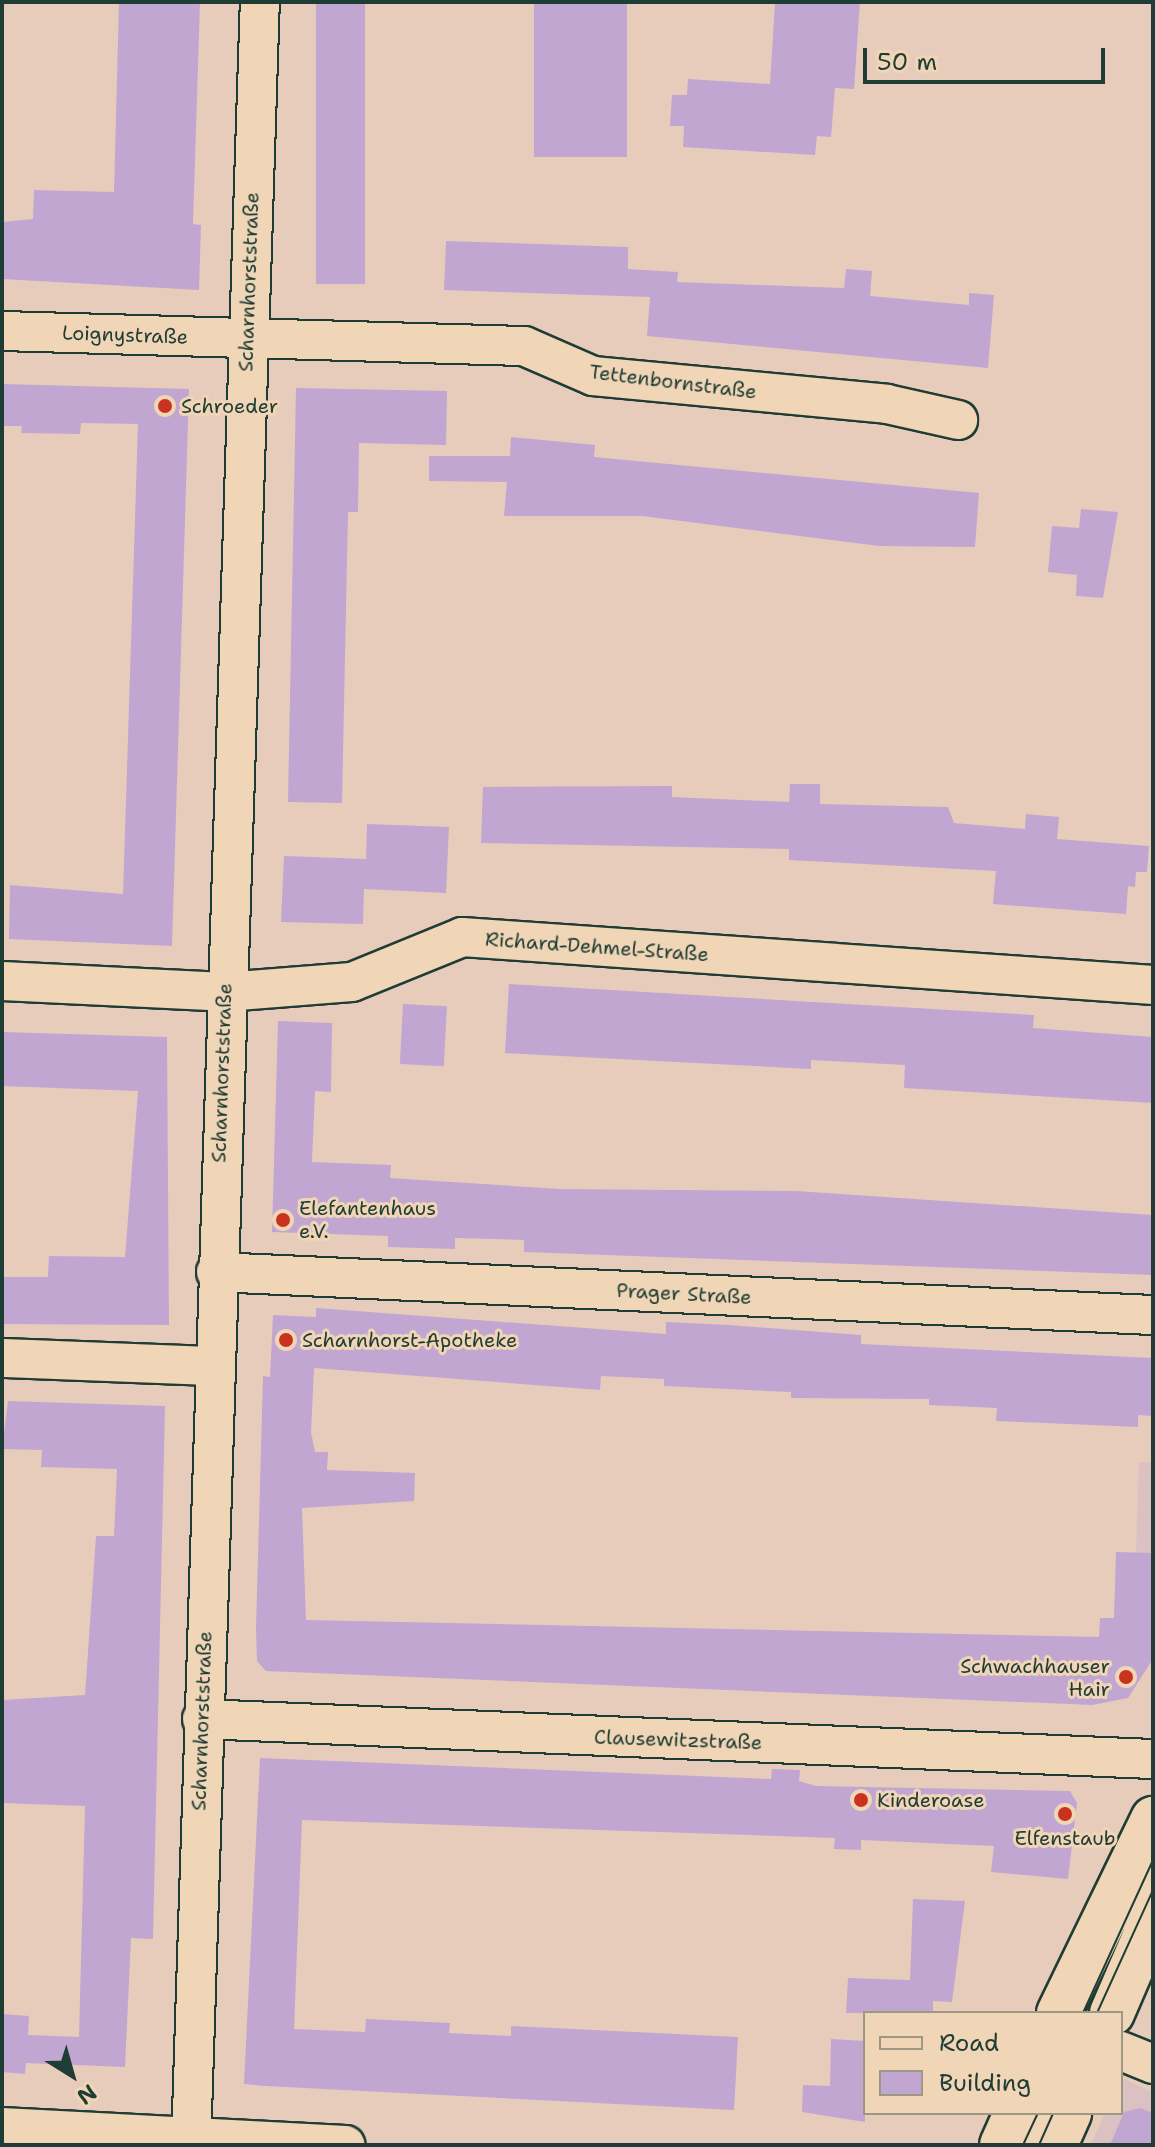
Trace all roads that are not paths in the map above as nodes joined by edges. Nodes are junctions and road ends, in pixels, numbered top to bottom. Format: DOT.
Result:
graph roads {
  1 [pos="260,2"];
  2 [pos="2,331"];
  3 [pos="247,339"];
  4 [pos="958,420"];
  5 [pos="2,981"];
  6 [pos="1153,985"];
  7 [pos="225,992"];
  8 [pos="216,1272"];
  9 [pos="1153,1315"];
  10 [pos="2,1358"];
  11 [pos="211,1366"];
  12 [pos="202,1719"];
  13 [pos="1153,1759"];
  14 [pos="1153,1819"];
  15 [pos="1153,1876"];
  16 [pos="1153,1918"];
  17 [pos="1060,2011"];
  18 [pos="1091,2011"];
  19 [pos="1113,2011"];
  20 [pos="1123,2052"];
  21 [pos="1153,2064"];
  22 [pos="1015,2115"];
  23 [pos="1044,2115"];
  24 [pos="1068,2115"];
  25 [pos="2,2127"];
  26 [pos="192,2142"];
  27 [pos="346,2145"];
  28 [pos="1002,2145"];
  29 [pos="1030,2145"];
  30 [pos="1055,2145"];
  1 -- 3 [label="street, Scharnhorststraße"];
  2 -- 3 [label="street, Loignystraße"];
  3 -- 4 [label="street, Tettenbornstraße"];
  3 -- 7 [label="street, Scharnhorststraße"];
  5 -- 7 [label="street, Richard-Dehmel-Straße"];
  6 -- 7 [label="street, Richard-Dehmel-Straße"];
  7 -- 8 [label="street, Scharnhorststraße"];
  8 -- 9 [label="street, Prager Straße"];
  8 -- 11 [label="street, Scharnhorststraße"];
  10 -- 11 [label="street"];
  11 -- 12 [label="street, Scharnhorststraße"];
  12 -- 13 [label="street, Clausewitzstraße"];
  12 -- 26 [label="street, Scharnhorststraße"];
  14 -- 17 [label="main road"];
  15 -- 18 [label="lane"];
  16 -- 19 [label="main road"];
  20 -- 21 [label="street"];
  22 -- 28 [label="main road"];
  23 -- 29 [label="lane"];
  24 -- 30 [label="main road"];
  25 -- 26 [label="street"];
  26 -- 27 [label="street"];
}
